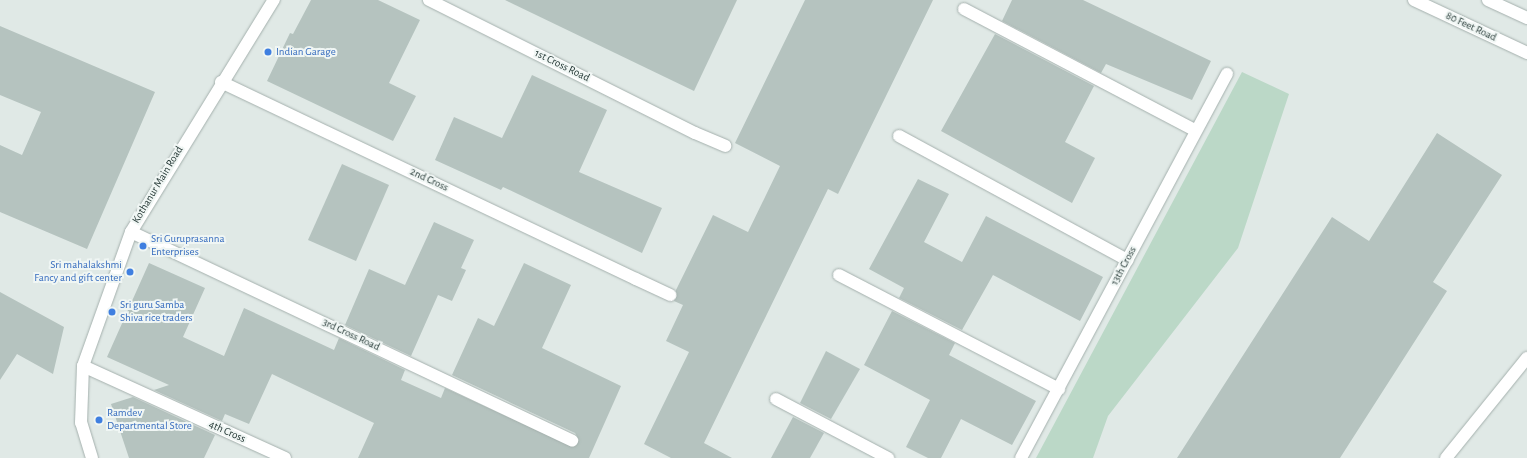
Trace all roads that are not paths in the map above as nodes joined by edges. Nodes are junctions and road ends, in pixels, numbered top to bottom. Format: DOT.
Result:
graph roads {
  1 [pos="274,0"];
  2 [pos="428,0"];
  3 [pos="1414,0"];
  4 [pos="1488,0"];
  5 [pos="964,9"];
  6 [pos="1527,18"];
  7 [pos="1527,53"];
  8 [pos="1227,74"];
  9 [pos="221,82"];
  10 [pos="1194,130"];
  11 [pos="899,136"];
  12 [pos="725,146"];
  13 [pos="131,232"];
  14 [pos="1127,260"];
  15 [pos="840,275"];
  16 [pos="670,295"];
  17 [pos="1527,358"];
  18 [pos="82,366"];
  19 [pos="1059,389"];
  20 [pos="776,399"];
  21 [pos="572,440"];
  22 [pos="89,457"];
  23 [pos="285,458"];
  24 [pos="888,458"];
  25 [pos="1021,458"];
  26 [pos="1446,458"];
  1 -- 9 [label="street, Kothanur Main Road"];
  2 -- 12 [label="street, 1st Cross Road"];
  3 -- 7 [label="street, 80 Feet Road"];
  4 -- 6 [label="street"];
  5 -- 10 [label="street"];
  8 -- 10 [label="street, 13th Cross"];
  9 -- 13 [label="street, Kothanur Main Road"];
  9 -- 16 [label="street, 2nd Cross"];
  10 -- 14 [label="street, 13th Cross"];
  11 -- 14 [label="street"];
  13 -- 18 [label="street, Kothanur Main Road"];
  13 -- 21 [label="street, 3rd Cross Road"];
  14 -- 19 [label="street, 13th Cross"];
  15 -- 19 [label="street"];
  17 -- 26 [label="street"];
  18 -- 22 [label="street, Kothanur Main Road"];
  18 -- 23 [label="street, 4th Cross"];
  19 -- 25 [label="street, 13th Cross"];
  20 -- 24 [label="street"];
}
